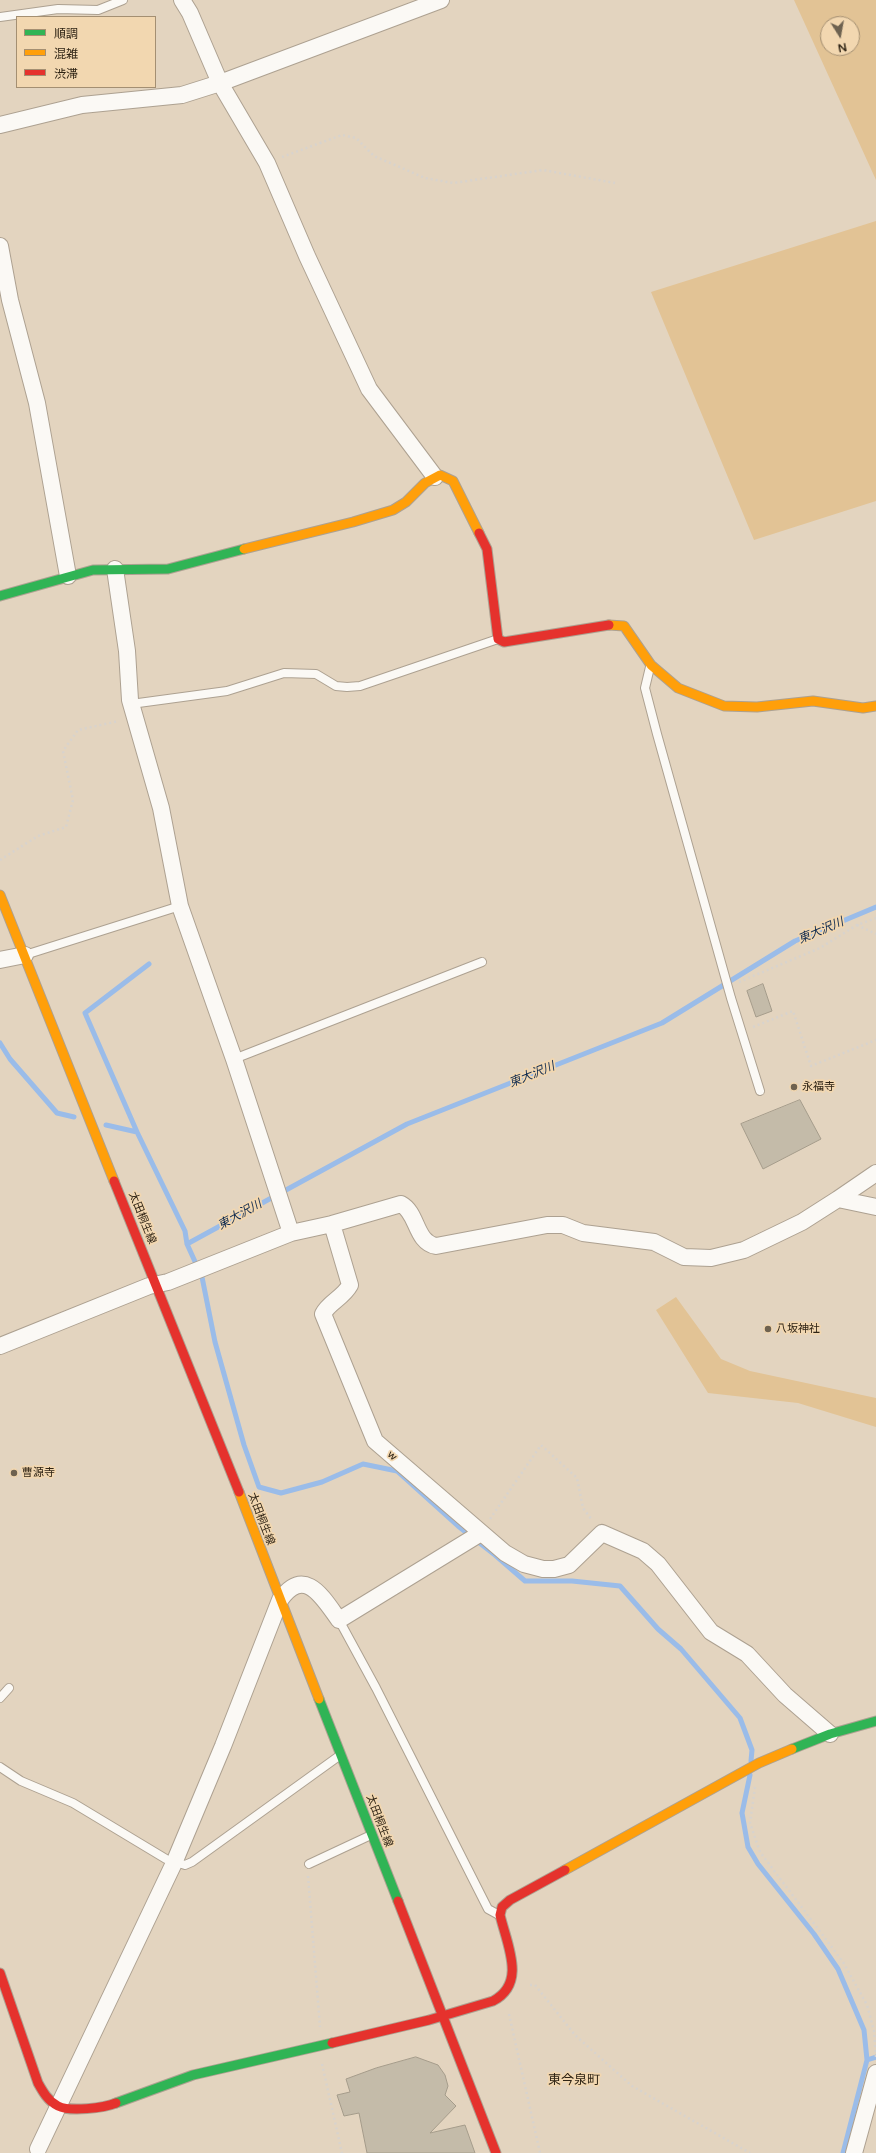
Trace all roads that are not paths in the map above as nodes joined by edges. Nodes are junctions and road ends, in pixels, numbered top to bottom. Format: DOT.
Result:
graph roads {
  1 [pos="123,0"];
  2 [pos="182,0"];
  3 [pos="441,0"];
  4 [pos="0,17"];
  5 [pos="220,83"];
  6 [pos="0,125"];
  7 [pos="0,246"];
  8 [pos="434,477"];
  9 [pos="115,569"];
  10 [pos="68,576"];
  11 [pos="0,596"];
  12 [pos="498,639"];
  13 [pos="651,665"];
  14 [pos="876,706"];
  15 [pos="133,710"];
  16 [pos="0,895"];
  17 [pos="180,906"];
  18 [pos="24,955"];
  19 [pos="0,960"];
  20 [pos="482,962"];
  21 [pos="234,1058"];
  22 [pos="760,1091"];
  23 [pos="876,1173"];
  24 [pos="838,1199"];
  25 [pos="876,1206"];
  26 [pos="332,1224"];
  27 [pos="290,1233"];
  28 [pos="156,1285"];
  29 [pos="0,1346"];
  30 [pos="476,1536"];
  31 [pos="280,1600"];
  32 [pos="339,1620"];
  33 [pos="9,1688"];
  34 [pos="0,1698"];
  35 [pos="875,1726"];
  36 [pos="830,1734"];
  37 [pos="340,1756"];
  38 [pos="0,1767"];
  39 [pos="371,1835"];
  40 [pos="174,1863"];
  41 [pos="309,1864"];
  42 [pos="500,1915"];
  43 [pos="0,1973"];
  44 [pos="442,2016"];
  45 [pos="876,2073"];
  46 [pos="59,2107"];
  47 [pos="36,2152"];
  48 [pos="496,2153"];
  49 [pos="854,2153"];
  1 -- 4 [label="lane"];
  2 -- 5 [label="street"];
  3 -- 5 [label="street"];
  5 -- 6 [label="street"];
  5 -- 8 [label="street"];
  7 -- 10 [label="street"];
  8 -- 9 [label="street"];
  8 -- 12 [label="street"];
  9 -- 10 [label="street"];
  9 -- 15 [label="street"];
  10 -- 11 [label="street"];
  12 -- 13 [label="street"];
  12 -- 15 [label="lane"];
  13 -- 14 [label="street"];
  13 -- 22 [label="lane"];
  15 -- 17 [label="street"];
  16 -- 18 [label="street, 太田桐生線"];
  17 -- 18 [label="lane"];
  17 -- 21 [label="street"];
  18 -- 19 [label="street"];
  18 -- 28 [label="street, 太田桐生線"];
  20 -- 21 [label="lane"];
  21 -- 27 [label="street"];
  23 -- 24 [label="street"];
  24 -- 25 [label="street"];
  24 -- 26 [label="street"];
  26 -- 27 [label="street"];
  26 -- 30 [label="street, w"];
  27 -- 28 [label="street"];
  28 -- 29 [label="street"];
  28 -- 31 [label="street, 太田桐生線"];
  30 -- 32 [label="street"];
  30 -- 36 [label="street, w"];
  31 -- 32 [label="street"];
  31 -- 37 [label="street, 太田桐生線"];
  31 -- 40 [label="street"];
  32 -- 42 [label="lane"];
  33 -- 34 [label="lane"];
  35 -- 36 [label="street"];
  36 -- 42 [label="street"];
  37 -- 39 [label="street, 太田桐生線"];
  37 -- 40 [label="lane"];
  38 -- 40 [label="lane"];
  39 -- 41 [label="lane"];
  39 -- 44 [label="street, 太田桐生線"];
  40 -- 46 [label="street"];
  42 -- 44 [label="street"];
  43 -- 46 [label="street"];
  44 -- 46 [label="street"];
  44 -- 48 [label="street, 太田桐生線"];
  45 -- 49 [label="street"];
  46 -- 47 [label="street"];
}
